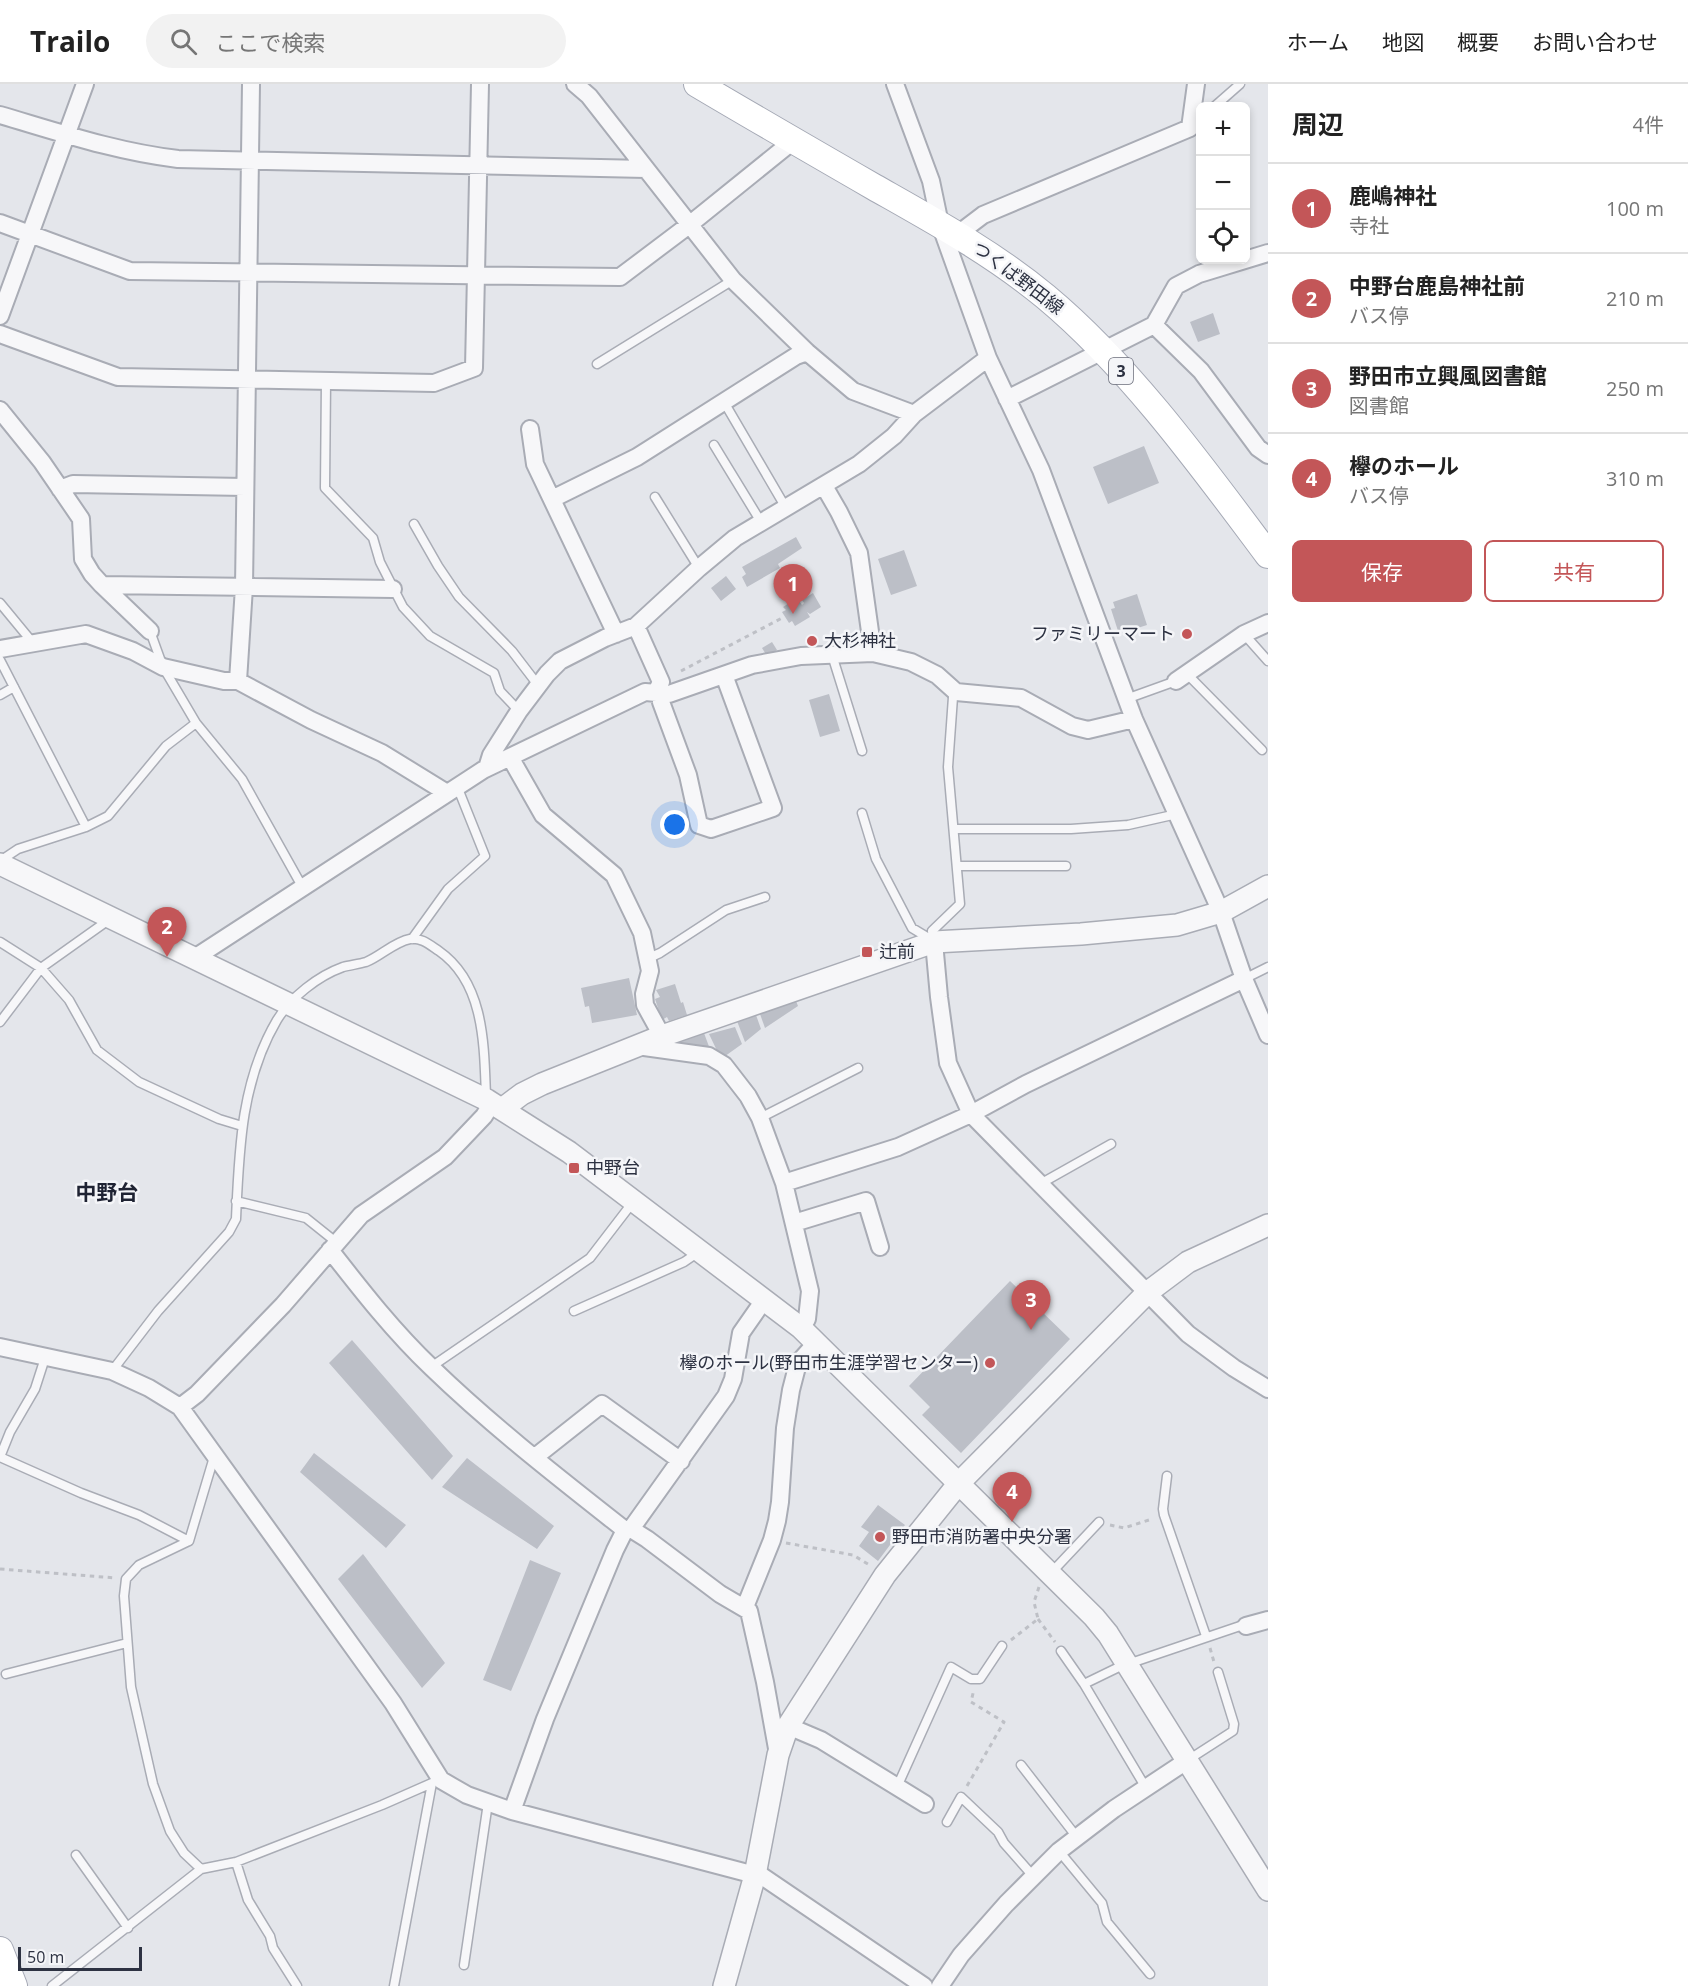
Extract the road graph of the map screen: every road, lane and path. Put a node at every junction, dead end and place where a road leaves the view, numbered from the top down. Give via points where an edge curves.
1 (85, 84) edge
2 (251, 84) edge
3 (480, 84) edge
4 (574, 84) edge
5 (697, 84) edge
6 (895, 84) edge
7 (1196, 84) edge
8 (1240, 84) edge
9 (1196, 102) edge
10 (1220, 102) edge
11 (0, 115) edge
12 (1196, 124) edge
13 (67, 135) junction
14 (793, 141) junction
15 (251, 160) junction
16 (479, 165) junction
17 (646, 168) junction
18 (0, 223) edge
19 (689, 225) junction
20 (949, 229) junction
21 (31, 234) junction
22 (1268, 253) edge
23 (1250, 258) edge
24 (1228, 264) edge
25 (248, 272) junction
26 (476, 277) junction
27 (733, 280) junction
28 (0, 316) edge
29 (1154, 325) junction
30 (0, 334) edge
31 (807, 352) junction
32 (1104, 352) junction
33 (988, 358) junction
34 (597, 364) dead end
35 (246, 379) junction
36 (326, 381) junction
37 (1006, 399) junction
38 (724, 402) junction
39 (0, 410) edge
40 (914, 414) junction
41 (530, 429) dead end
42 (714, 445) dead end
43 (1268, 455) edge
44 (824, 486) junction
45 (245, 487) junction
46 (60, 489) junction
47 (655, 497) dead end
48 (552, 500) junction
49 (786, 508) junction
50 (761, 522) junction
51 (414, 524) dead end
52 (1268, 555) edge
53 (699, 568) junction
54 (102, 585) junction
55 (244, 587) junction
56 (393, 589) junction
57 (0, 603) edge
58 (782, 618) dead end
59 (1268, 623) edge
60 (636, 626) junction
61 (150, 631) joint
62 (616, 634) junction
63 (1244, 634) junction
64 (33, 644) junction
65 (0, 649) edge
66 (873, 653) junction
67 (832, 656) junction
68 (0, 660) edge
69 (1268, 661) edge
70 (163, 667) junction
71 (724, 675) junction
72 (1181, 678) junction
73 (238, 681) junction
74 (538, 685) junction
75 (14, 687) junction
76 (659, 689) junction
77 (956, 692) junction
78 (0, 695) edge
79 (1126, 699) junction
80 (519, 711) junction
81 (1134, 719) junction
82 (196, 723) junction
83 (1262, 750) dead end
84 (862, 751) dead end
85 (510, 757) junction
86 (487, 768) junction
87 (452, 789) junction
88 (862, 813) dead end
89 (1177, 814) junction
90 (87, 827) junction
91 (954, 829) junction
92 (0, 862) edge
93 (958, 866) junction
94 (1066, 866) dead end
95 (1268, 886) edge
96 (303, 888) junction
97 (765, 897) dead end
98 (1221, 912) junction
99 (112, 918) junction
100 (412, 939) junction
101 (0, 942) edge
102 (934, 942) junction
103 (648, 958) junction
104 (193, 959) junction
105 (1268, 967) edge
106 (41, 968) junction
107 (1244, 979) junction
108 (289, 1003) junction
109 (0, 1022) edge
110 (1268, 1035) edge
111 (662, 1036) junction
112 (636, 1046) junction
113 (858, 1068) dead end
114 (494, 1104) junction
115 (971, 1114) junction
116 (760, 1118) junction
117 (242, 1126) junction
118 (1111, 1144) dead end
119 (784, 1183) junction
120 (1040, 1184) junction
121 (634, 1200) junction
122 (236, 1201) junction
123 (794, 1223) junction
124 (1268, 1225) edge
125 (333, 1246) junction
126 (880, 1247) dead end
127 (700, 1251) junction
128 (1148, 1292) junction
129 (764, 1300) junction
130 (574, 1311) dead end
131 (801, 1328) junction
132 (816, 1343) junction
133 (0, 1347) edge
134 (45, 1358) junction
135 (431, 1367) junction
136 (112, 1371) junction
137 (1268, 1389) edge
138 (180, 1407) junction
139 (0, 1457) edge
140 (214, 1457) junction
141 (535, 1457) junction
142 (681, 1461) junction
143 (1167, 1476) dead end
144 (959, 1483) junction
145 (1164, 1515) junction
146 (1099, 1522) joint
147 (628, 1529) junction
148 (772, 1540) junction
149 (189, 1541) junction
150 (0, 1569) edge
151 (1050, 1574) junction
152 (885, 1575) junction
153 (126, 1579) junction
154 (745, 1607) junction
155 (1038, 1619) junction
156 (1268, 1620) edge
157 (1246, 1626) joint
158 (1206, 1636) junction
159 (128, 1643) junction
160 (1002, 1646) joint
161 (1061, 1651) joint
162 (1127, 1664) junction
163 (1218, 1672) joint
164 (6, 1674) dead end
165 (976, 1679) junction
166 (1084, 1683) junction
167 (788, 1726) junction
168 (778, 1755) junction
169 (1188, 1760) junction
170 (1021, 1766) dead end
171 (436, 1782) junction
172 (897, 1787) junction
173 (1146, 1788) junction
174 (961, 1797) junction
175 (488, 1803) junction
176 (925, 1804) dead end
177 (512, 1811) junction
178 (947, 1822) dead end
179 (1076, 1836) junction
180 (1059, 1851) junction
181 (76, 1855) dead end
182 (236, 1862) junction
183 (201, 1869) junction
184 (755, 1874) junction
185 (1033, 1876) junction
186 (1268, 1890) edge
187 (128, 1928) junction
188 (0, 1950) edge
189 (464, 1965) dead end
190 (1150, 1974) dead end
191 (14, 1986) edge
192 (52, 1986) edge
193 (297, 1986) edge
194 (394, 1986) edge
195 (724, 1986) edge
196 (924, 1986) edge
197 (940, 1986) edge

1 - 13 street
2 - 15 street
3 - 16 street
4 - 17 street via 589,96
5 - 14 main road, つくば野田線 / 3
6 - 20 street
7 - 9 street
8 - 10 lane
11 - 13 street
12 - 20 street
13 - 15 street via 150,156
13 - 21 street
14 - 19 street
14 - 20 main road, つくば野田線 / 3
15 - 16 street
15 - 25 street
16 - 17 street
16 - 26 street
17 - 19 street
18 - 21 street
19 - 26 street via 620,278
19 - 27 street
20 - 32 main road, つくば野田線 / 3 via 1044,295
20 - 33 street
21 - 25 street via 130,272
21 - 28 street
22 - 23 street
24 - 29 street via 1176,286
25 - 26 street
25 - 35 street
26 - 36 street via 474,368 434,383
27 - 31 street
27 - 34 lane
29 - 32 street
29 - 43 street via 1202,370 1258,448
30 - 35 street via 118,377
31 - 38 street
31 - 40 street via 853,391
32 - 37 street
32 - 52 main road, つくば野田線 / 3 via 1182,443
33 - 37 street
33 - 40 street
35 - 36 street
35 - 45 street
36 - 56 lane via 325,488 373,538
37 - 79 street via 1041,470
38 - 48 street via 637,457
38 - 49 lane
39 - 46 street
40 - 44 street via 859,464
41 - 48 street via 535,464
42 - 50 lane
44 - 49 street
44 - 66 street via 859,553
45 - 46 street via 73,484
45 - 55 street
46 - 54 street via 81,519 82,559
47 - 53 lane
48 - 62 street
49 - 50 street
50 - 53 street
51 - 74 lane via 459,597 512,651
53 - 60 street
54 - 55 street
54 - 61 street
55 - 56 street
55 - 73 street
56 - 80 lane via 403,607 430,636 494,674 500,691
57 - 64 lane
58 - 76 path
59 - 63 street
60 - 62 street
60 - 76 street
61 - 70 lane
62 - 74 street via 561,662
63 - 69 lane
63 - 72 street
64 - 65 street
64 - 70 street via 86,634
66 - 67 street
66 - 77 street via 911,662 937,675
67 - 71 street via 801,656
67 - 84 lane
68 - 75 lane
70 - 73 street
70 - 82 lane
71 - 76 street via 669,694
71 - 76 street via 773,808 711,830 699,825 688,775
72 - 79 lane
72 - 83 lane
73 - 87 street
74 - 80 street
75 - 78 lane
75 - 90 lane
76 - 85 street via 645,692
77 - 81 street via 1021,698 1072,726 1088,730
77 - 91 lane via 948,767
79 - 81 street
80 - 86 street
81 - 89 street
82 - 90 lane via 166,746 108,816
82 - 96 lane via 252,794
85 - 86 street
85 - 103 street via 543,815 614,875 642,933
86 - 87 street
87 - 96 street
87 - 100 lane via 485,856 448,889
88 - 102 lane via 876,859 912,928
89 - 91 lane via 1128,825
89 - 98 street
90 - 92 lane via 18,849
91 - 93 lane
92 - 99 street
93 - 94 lane
93 - 102 lane via 960,904 933,931
95 - 98 street
96 - 104 street
97 - 103 lane via 726,910
98 - 102 street via 1177,925
98 - 107 street
99 - 104 street
99 - 106 lane
100 - 108 lane via 330,973
100 - 114 lane via 443,954 460,971 472,994
101 - 106 lane
102 - 111 street
102 - 115 street via 948,1064
103 - 111 street via 645,1005
104 - 108 street
105 - 107 lane
106 - 109 lane
106 - 117 lane via 69,1000 97,1050 139,1082
107 - 110 street
107 - 115 street
108 - 114 street
108 - 117 lane via 255,1066
111 - 112 street
112 - 114 street
112 - 116 street via 709,1056 724,1065
113 - 116 lane
114 - 121 street
114 - 125 street via 445,1157 361,1215
115 - 119 street via 898,1148
115 - 120 street
116 - 119 street
117 - 122 lane
118 - 120 lane
119 - 123 street
120 - 128 street
121 - 127 street
121 - 135 lane via 590,1257
122 - 125 lane via 306,1218
122 - 136 lane via 236,1219 229,1232 158,1311
123 - 126 street via 866,1201
123 - 131 street via 810,1291 807,1319
124 - 128 street via 1188,1262
125 - 135 street via 371,1303
125 - 138 street via 283,1305
127 - 129 street
127 - 130 lane via 684,1262
128 - 137 street via 1188,1334
128 - 144 street
129 - 131 street
129 - 142 street via 741,1333 726,1396
131 - 132 street
132 - 144 street
132 - 148 street via 798,1363 791,1390 780,1502
133 - 134 street
134 - 136 street
134 - 139 lane via 35,1389
135 - 141 street
136 - 138 street
138 - 140 street
139 - 149 lane via 139,1515
140 - 149 lane
140 - 171 street via 393,1703
141 - 142 street via 602,1404
141 - 147 street
142 - 147 street
143 - 145 lane
144 - 151 street
144 - 152 street
145 - 146 path via 1124,1528
145 - 158 lane
146 - 151 lane
147 - 154 street via 720,1594
147 - 177 street via 615,1550 562,1677
148 - 152 path via 853,1555
148 - 154 street
149 - 153 lane via 139,1565
150 - 153 path
151 - 155 path via 1037,1589 1034,1602
151 - 162 street via 1094,1617
152 - 167 street
153 - 159 lane
154 - 168 street via 765,1682
155 - 160 path
155 - 161 path
156 - 157 street
157 - 158 lane
158 - 162 lane
158 - 163 path
159 - 164 lane
159 - 183 lane via 131,1687 153,1784 170,1831 184,1853
160 - 165 lane via 980,1679
161 - 166 lane
162 - 166 lane
162 - 169 street
163 - 169 lane via 1233,1731
165 - 172 lane via 951,1667
165 - 174 path via 971,1702 1004,1722
166 - 173 lane
167 - 168 street
167 - 172 street via 821,1740
168 - 184 street
169 - 173 street
169 - 186 street
170 - 179 lane
171 - 175 street
171 - 182 lane
171 - 194 lane
172 - 176 street
173 - 179 street
174 - 178 lane
174 - 185 lane via 998,1832
175 - 177 street
175 - 189 lane
177 - 184 street
179 - 180 street
180 - 185 street
180 - 190 lane via 1102,1903 1107,1922
181 - 187 lane
182 - 183 lane
182 - 193 lane via 248,1900
183 - 187 lane
184 - 195 street
184 - 196 street
185 - 197 street via 961,1955
187 - 192 lane
188 - 191 main road

